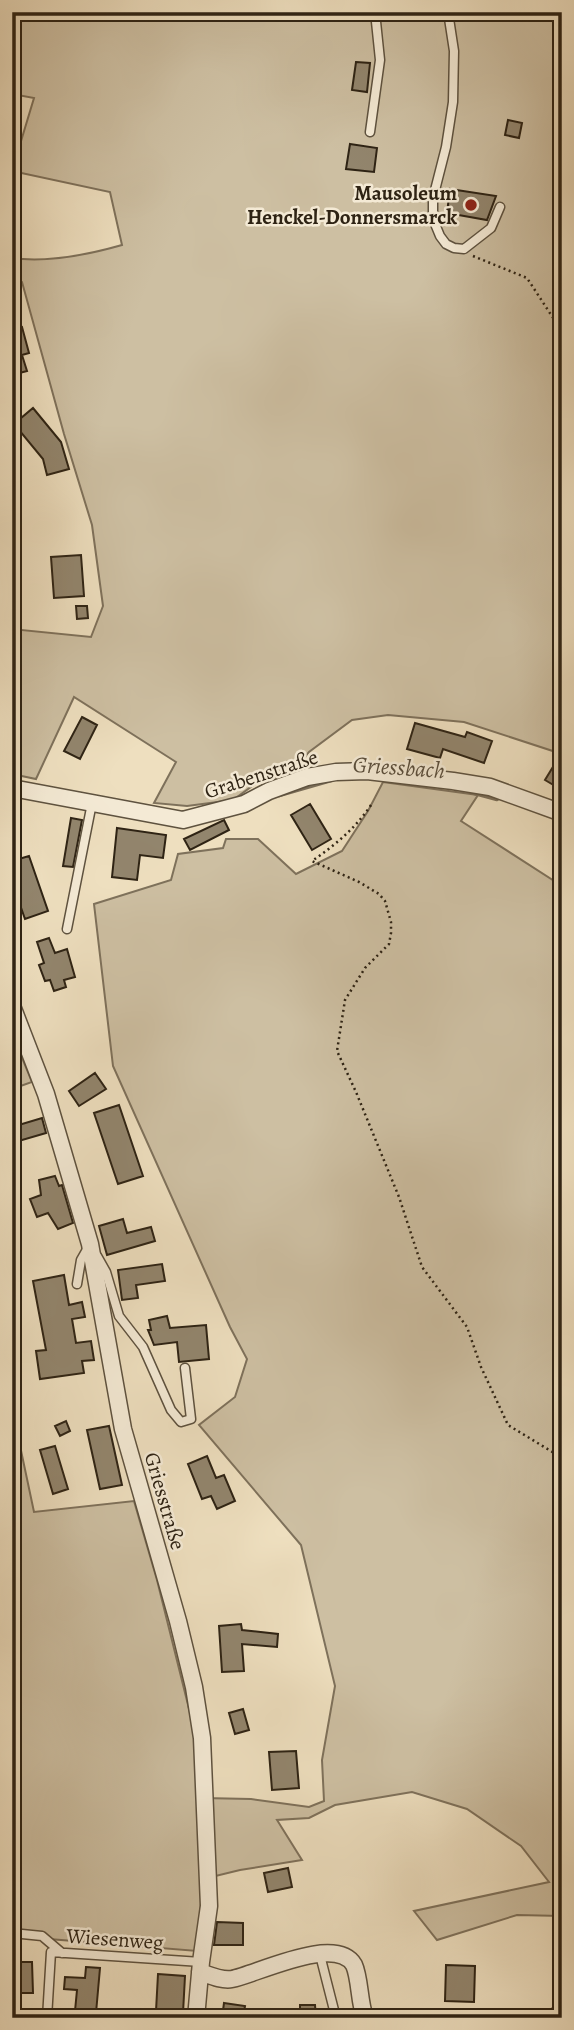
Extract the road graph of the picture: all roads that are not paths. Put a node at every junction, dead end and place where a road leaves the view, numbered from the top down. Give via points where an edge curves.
1 (375, 12) edge
2 (448, 12) edge
3 (370, 132) dead end
4 (500, 207) dead end
5 (12, 788) edge
6 (92, 803) junction
7 (562, 813) edge
8 (67, 929) dead end
9 (12, 1006) edge
10 (90, 1244) junction
11 (77, 1284) dead end
12 (185, 1368) dead end
13 (12, 1933) edge
14 (62, 1953) junction
15 (320, 1955) junction
16 (201, 1967) junction
17 (562, 2010) edge
18 (47, 2018) edge
19 (196, 2018) edge
20 (336, 2018) edge
21 (365, 2018) edge
22 (555, 2018) edge

1 - 3 lane via 380,60
2 - 4 lane via 454,51 453,102 433,198 433,219 446,244 464,249 491,228
5 - 6 street, Grabenstraße
6 - 7 street, Grabenstraße via 183,820 244,804 307,778 367,771 490,787
6 - 8 lane
9 - 10 street, Griesstraße via 46,1094
10 - 11 lane via 81,1260
10 - 12 lane via 106,1272 119,1316 143,1347 181,1422 191,1419
10 - 16 street, Griesstraße via 122,1429 178,1621 200,1725 209,1906
13 - 14 lane via 42,1936
14 - 16 lane, Wiesenweg
14 - 18 lane, Wiesenweg via 51,1952
15 - 16 street via 294,1958 229,1980
15 - 20 lane
15 - 21 street via 338,1954 352,1962
16 - 19 street, Griesstraße
17 - 22 street

